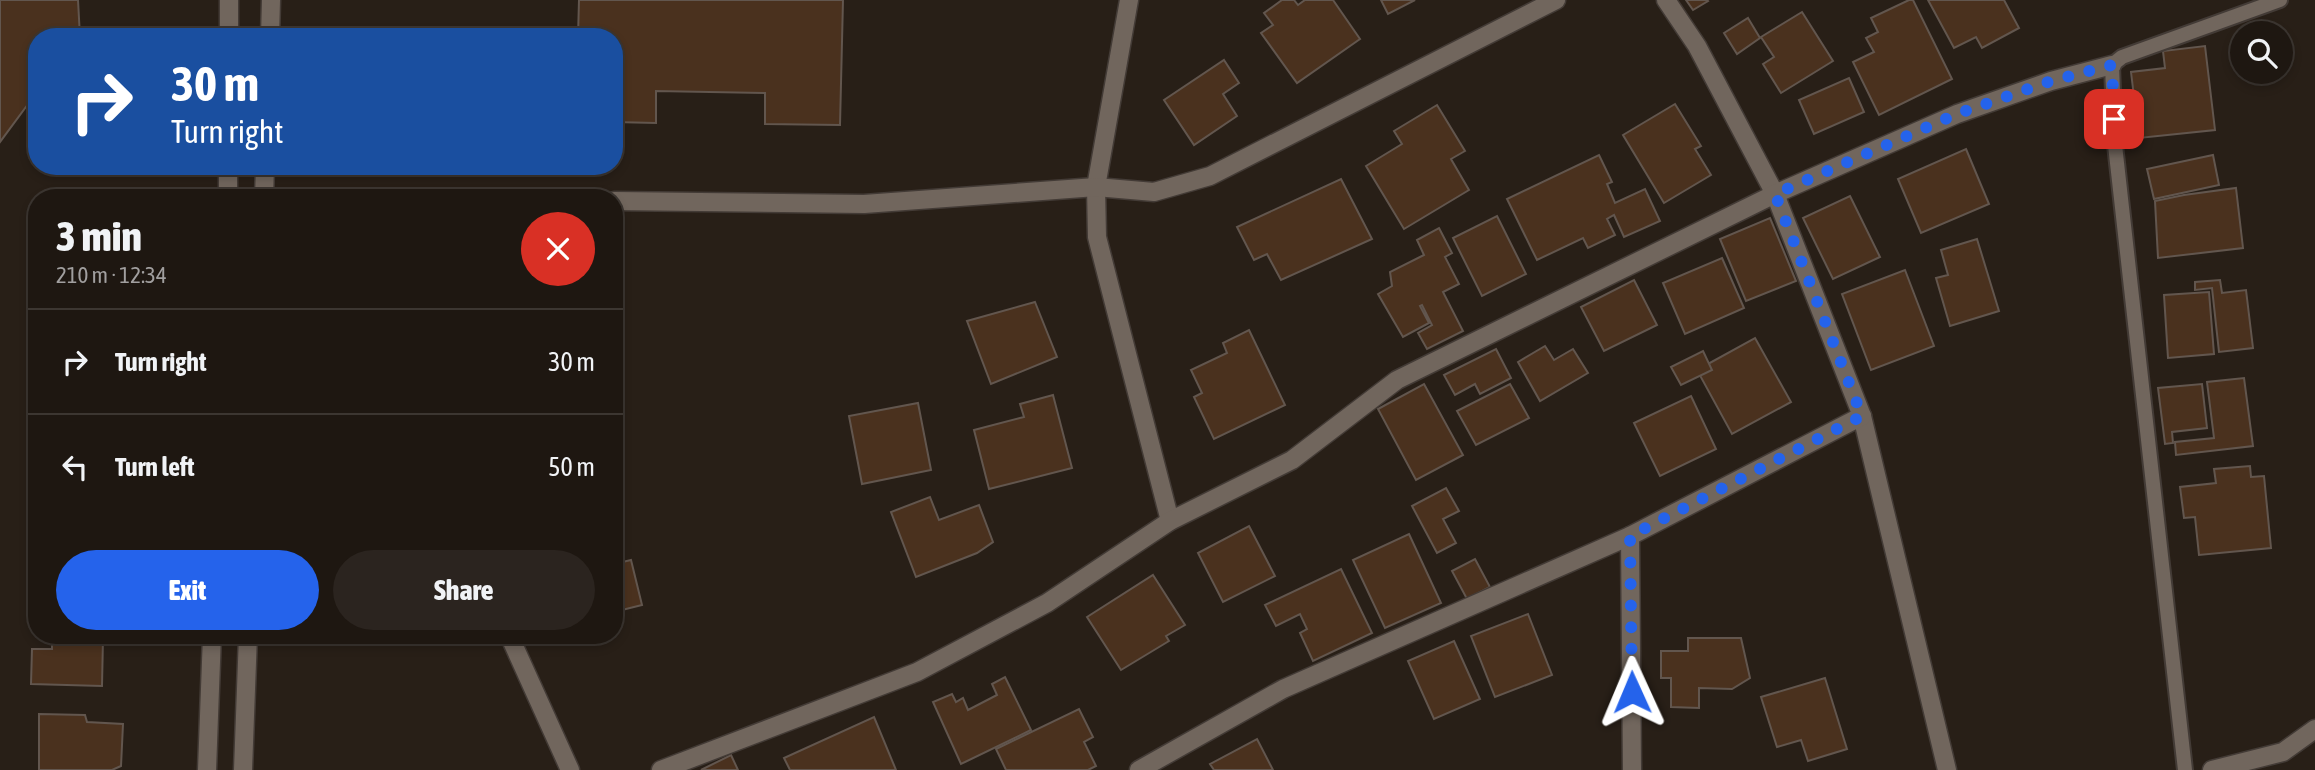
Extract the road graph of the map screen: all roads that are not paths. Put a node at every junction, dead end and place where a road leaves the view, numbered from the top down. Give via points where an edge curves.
1 (229, 0) edge
2 (271, 0) edge
3 (1129, 0) edge
4 (1556, 0) edge
5 (1666, 0) edge
6 (2280, 0) edge
7 (229, 28) edge
8 (270, 28) edge
9 (2112, 65) junction
10 (1096, 187) junction
11 (1775, 194) junction
12 (623, 201) edge
13 (1862, 416) junction
14 (1170, 521) junction
15 (1630, 536) junction
16 (212, 644) edge
17 (248, 644) edge
18 (513, 644) edge
19 (2315, 729) edge
20 (207, 770) edge
21 (243, 770) edge
22 (570, 770) edge
23 (661, 770) edge
24 (1139, 770) edge
25 (1632, 770) edge
26 (1947, 770) edge
27 (2185, 770) edge
28 (2212, 770) edge

1 - 7 street
2 - 8 street
3 - 10 street
4 - 10 street via 1210,176 1154,192
5 - 11 street via 1697,46
6 - 9 lane via 2122,57
9 - 11 street via 1957,114
9 - 27 lane via 2115,145
10 - 12 street via 864,204
10 - 14 street via 1097,237
11 - 13 street
11 - 14 street via 1397,380 1292,460
13 - 15 street
13 - 26 street
14 - 23 street via 1046,603 917,672
15 - 24 street via 1283,689
15 - 25 street
16 - 20 street
17 - 21 street
18 - 22 street
19 - 28 street via 2283,752

